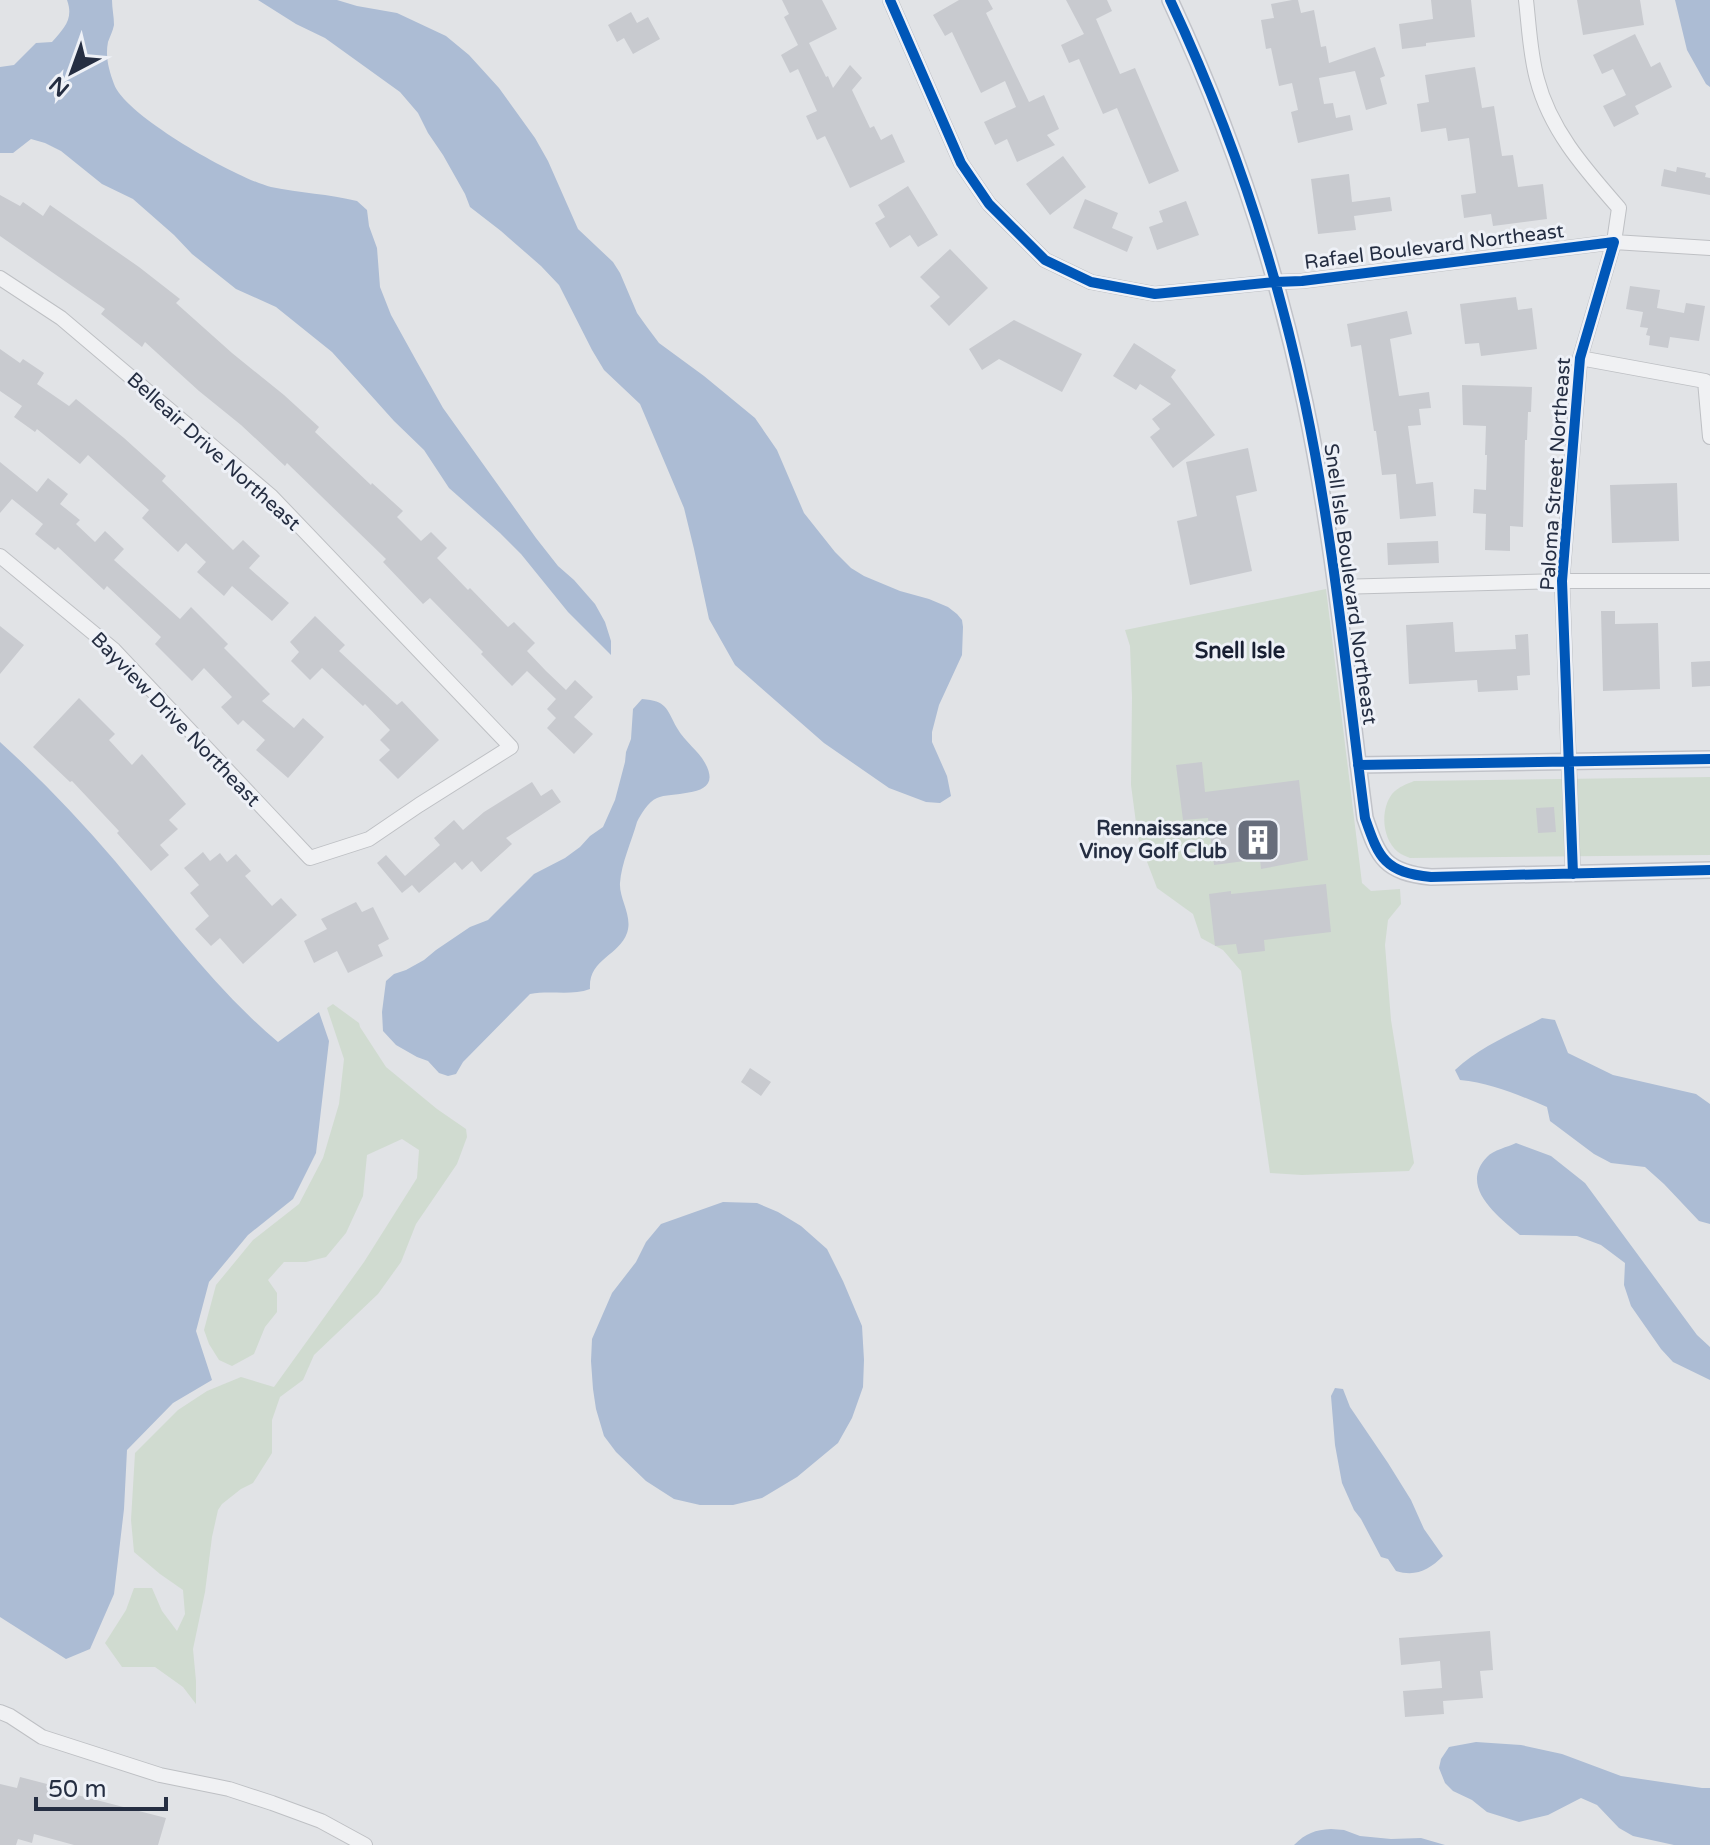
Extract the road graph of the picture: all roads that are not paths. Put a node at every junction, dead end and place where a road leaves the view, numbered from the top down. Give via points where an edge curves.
1 (890, 0) edge
2 (1170, 0) edge
3 (1526, 0) edge
4 (1614, 242) junction
5 (1710, 248) edge
6 (0, 278) edge
7 (1275, 282) junction
8 (1580, 358) junction
9 (1710, 437) edge
10 (0, 556) edge
11 (1562, 581) junction
12 (1710, 581) edge
13 (1336, 587) junction
14 (1710, 759) edge
15 (1568, 762) junction
16 (1358, 765) junction
17 (310, 858) joint
18 (1710, 870) edge
19 (1573, 874) junction
20 (0, 1712) edge
21 (365, 1845) edge

1 - 7 street, Rafael Boulevard Northeast via 961,163 989,204 1045,260 1091,282 1155,294
2 - 7 street, Snell Isle Boulevard Northeast via 1210,92
3 - 4 street, Paloma Street Northeast via 1536,79 1552,121 1573,154 1619,208
4 - 5 street, Rafael Boulevard Northeast
4 - 7 street, Rafael Boulevard Northeast
4 - 8 street, Paloma Street Northeast
6 - 17 street, Belleair Drive Northeast via 61,318 271,496 511,747 369,839
7 - 13 street, Snell Isle Boulevard Northeast via 1307,417
8 - 9 street via 1705,381
8 - 11 street, Paloma Street Northeast
10 - 17 street, Bayview Drive Northeast via 114,650
11 - 12 street
11 - 13 street
11 - 15 street, Paloma Street Northeast
13 - 16 street, Snell Isle Boulevard Northeast
14 - 15 street
15 - 16 street
15 - 19 street, Paloma Street Northeast
16 - 19 street, Snell Isle Boulevard Northeast via 1374,846 1396,869 1431,877
18 - 19 street, Snell Isle Boulevard Northeast
20 - 21 street via 42,1737 272,1803

